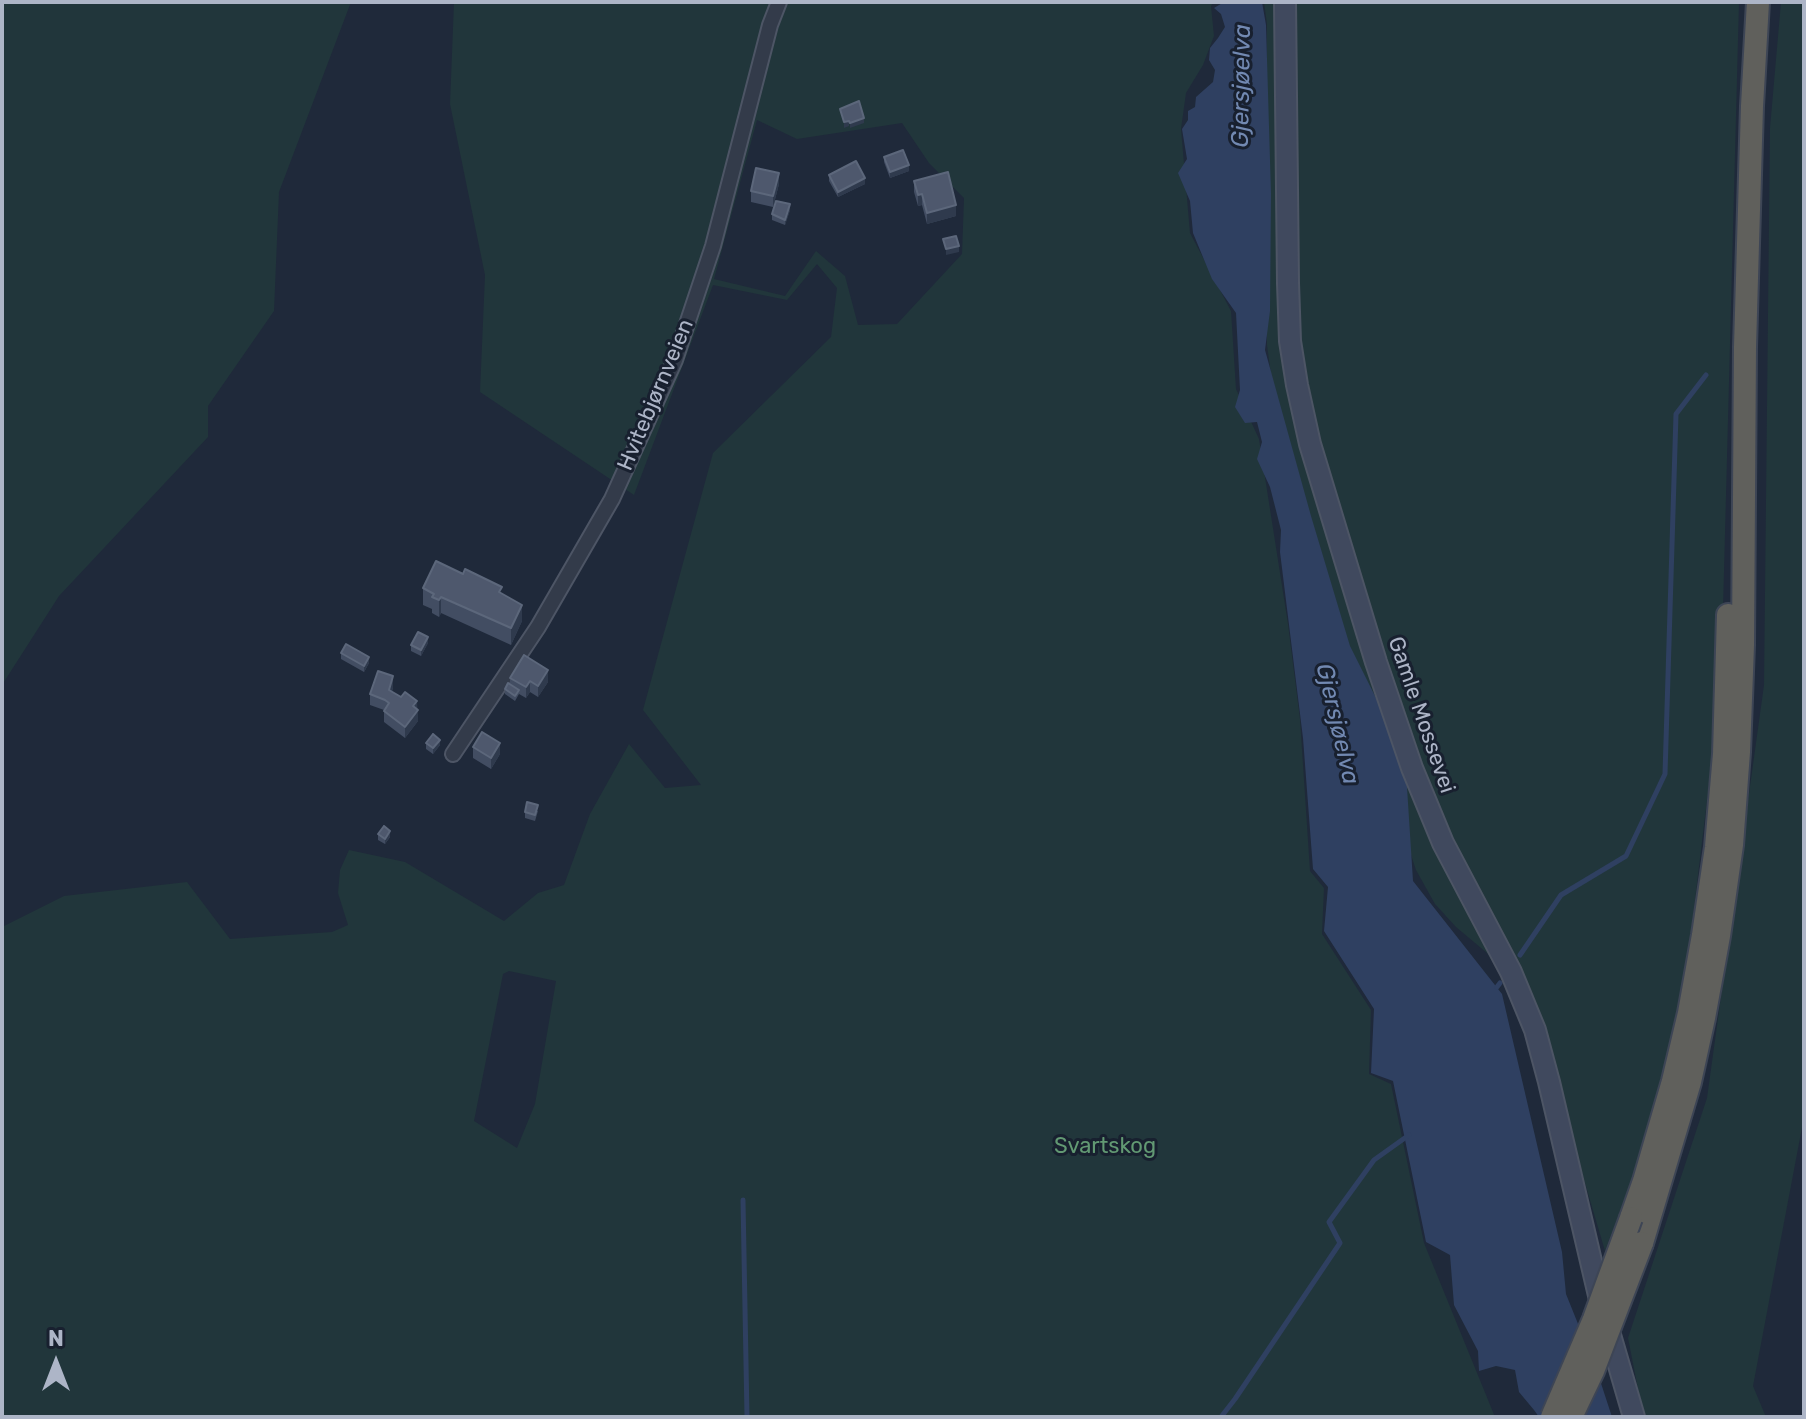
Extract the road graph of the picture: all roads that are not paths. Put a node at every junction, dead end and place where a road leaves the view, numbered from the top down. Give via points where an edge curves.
1 (779, 2) edge
2 (1285, 2) edge
3 (1745, 2) edge
4 (1758, 2) edge
5 (453, 754) dead end
6 (1552, 1417) edge
7 (1571, 1417) edge
8 (1634, 1417) edge

1 - 5 street, Hvitebjørnveien via 713,246 675,360 612,499 538,627
2 - 8 main road, Gamle Mossevei via 1290,328 1310,444 1412,768 1535,1030
3 - 6 highway, bridge via 1734,222 1724,754 1716,847 1673,1081 1631,1218
4 - 7 highway, bridge via 1745,347 1743,661 1732,845 1690,1082 1642,1243

